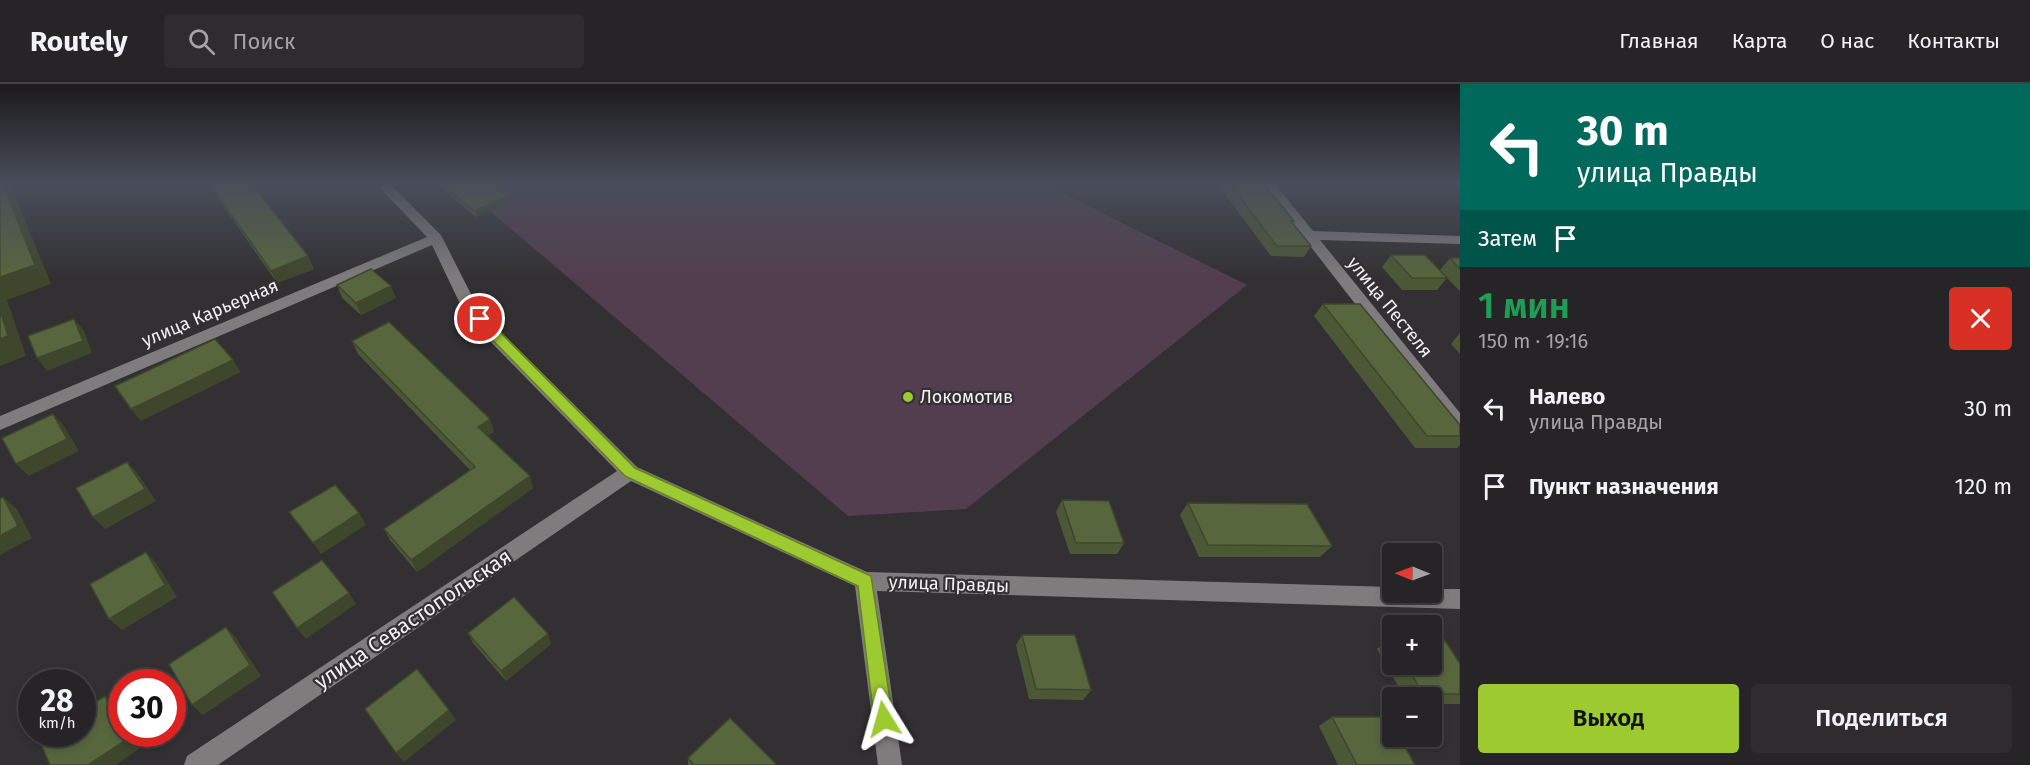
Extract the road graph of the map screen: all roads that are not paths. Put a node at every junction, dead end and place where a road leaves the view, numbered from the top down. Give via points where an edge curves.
1 (414, 216) edge
2 (1292, 216) edge
3 (1307, 235) junction
4 (436, 238) junction
5 (1460, 240) edge
6 (0, 423) edge
7 (1460, 426) edge
8 (630, 472) junction
9 (865, 581) junction
10 (1460, 599) edge
11 (196, 765) edge
12 (890, 765) edge

1 - 4 street, улица Правды
2 - 3 street, улица Пестеля
3 - 5 street
3 - 7 street, улица Пестеля
4 - 6 street, улица Карьерная
4 - 8 street, улица Правды via 469,306 483,323
8 - 9 street, улица Правды
8 - 11 street, улица Севастопольская
9 - 10 street, улица Правды
9 - 12 street

